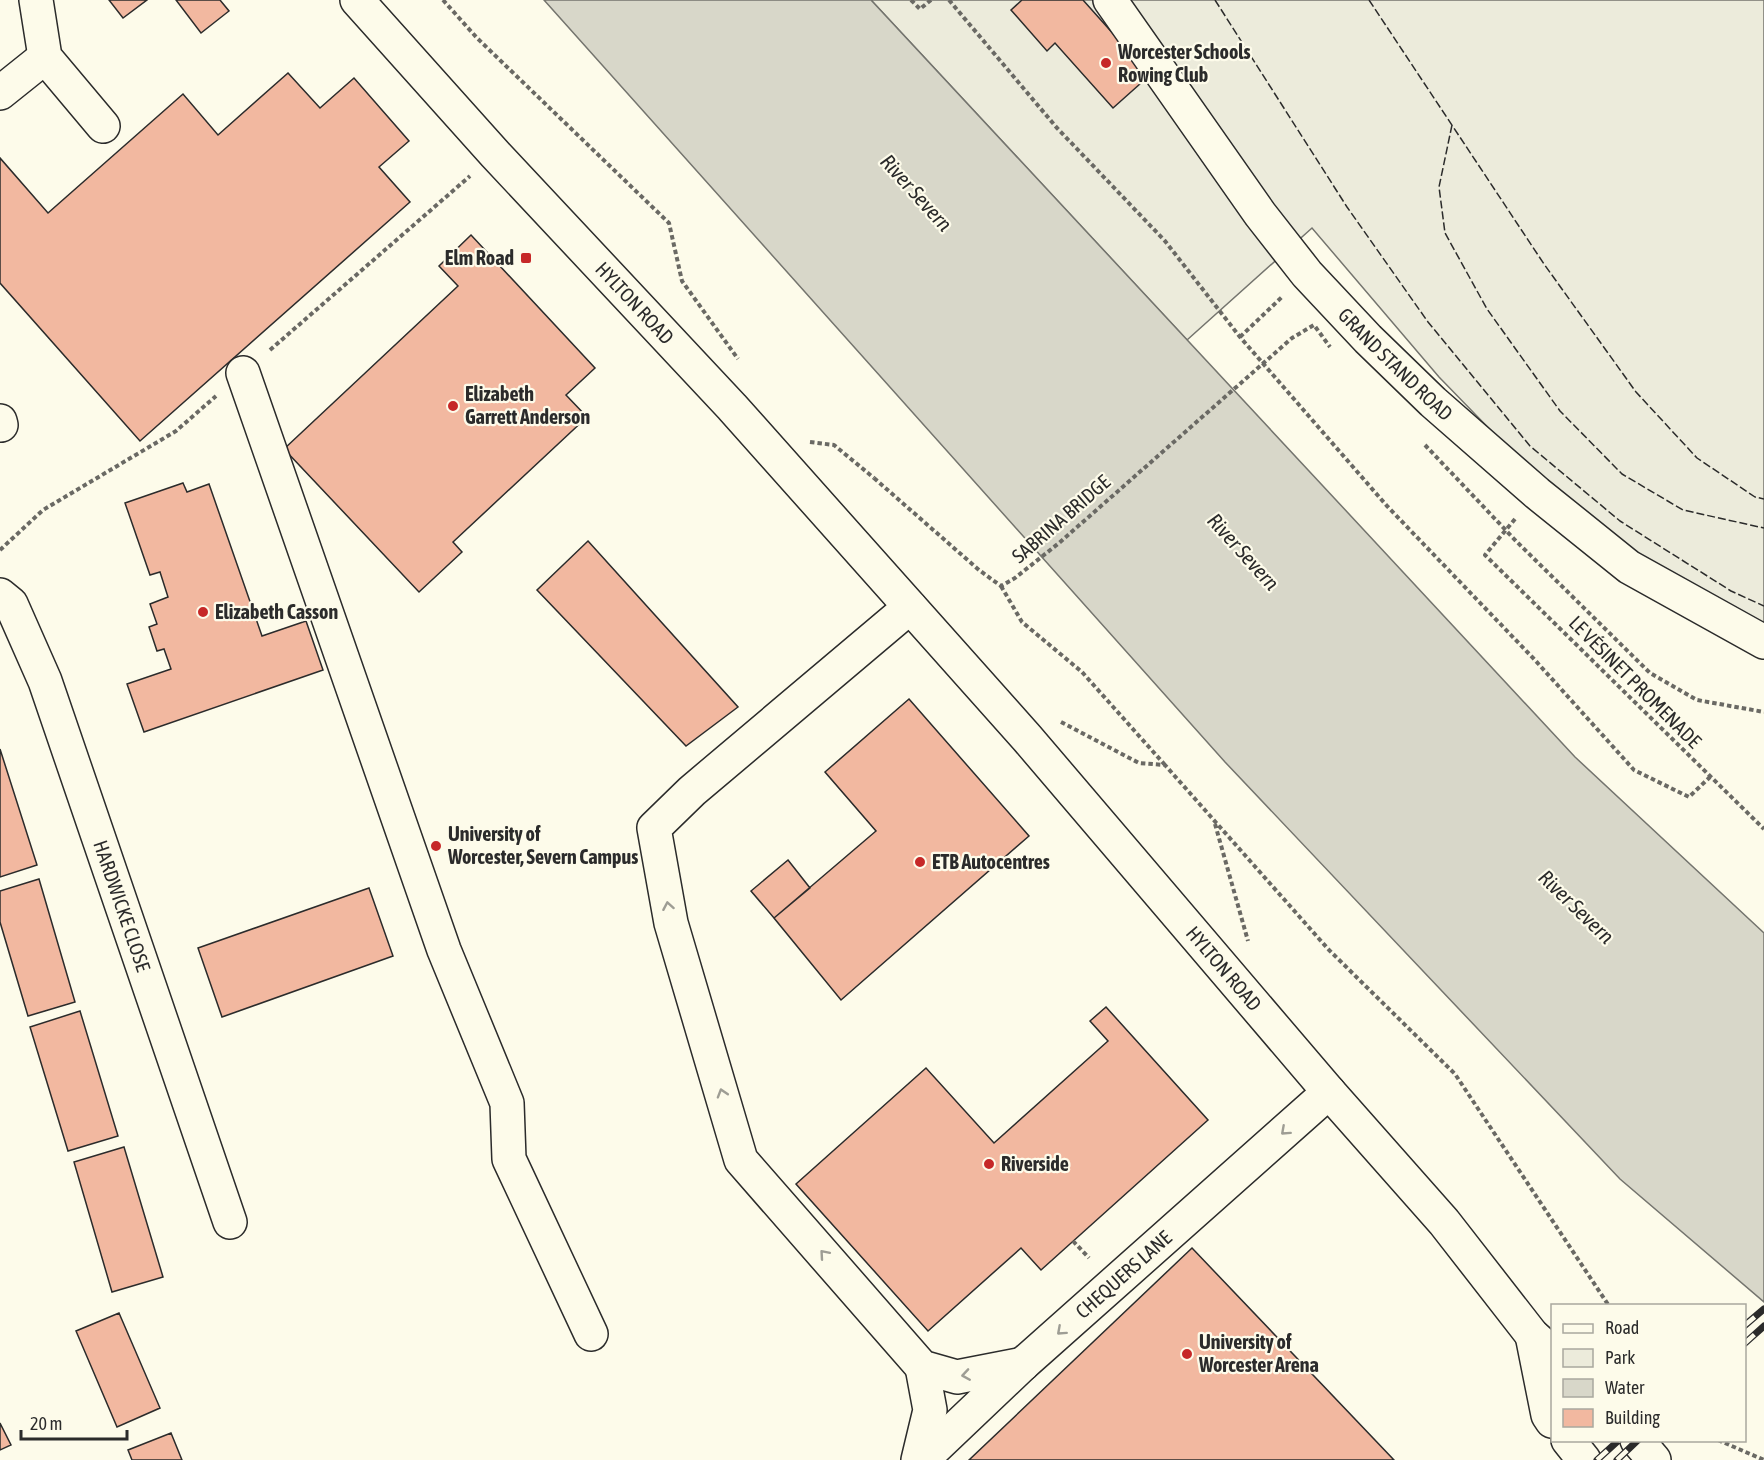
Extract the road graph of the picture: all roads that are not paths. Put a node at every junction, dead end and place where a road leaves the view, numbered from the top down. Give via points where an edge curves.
1 (36, 0) edge
2 (357, 0) edge
3 (1110, 0) edge
4 (45, 57) junction
5 (0, 93) edge
6 (103, 126) dead end
7 (243, 373) dead end
8 (0, 596) edge
9 (910, 607) junction
10 (1764, 642) edge
11 (1329, 1092) junction
12 (230, 1222) dead end
13 (591, 1334) dead end
14 (1542, 1344) edge
15 (1023, 1364) junction
16 (922, 1367) junction
17 (1551, 1420) edge
18 (1570, 1442) edge
19 (1639, 1442) edge
20 (920, 1460) edge
21 (1584, 1460) edge
22 (1654, 1460) edge

1 - 4 main road
2 - 9 main road, HYLTON ROAD via 732,407
3 - 10 main road, GRAND STAND ROAD via 1260,214 1307,274 1368,339 1459,425 1629,567
4 - 5 main road
4 - 6 main road
7 - 13 main road via 444,950 507,1103 508,1160
8 - 12 main road, HARDWICKE CLOSE via 11,604 45,681
9 - 11 main road, HYLTON ROAD
16 -> 9 main road via 741,1160 671,923 654,828 692,791
11 - 14 main road, HYLTON ROAD via 1444,1222
11 -> 15 main road, CHEQUERS LANE
14 - 17 main road, HYLTON ROAD
15 -> 16 main road via 957,1377
15 - 20 main road, CHEQUERS LANE
16 - 20 main road via 930,1410
18 - 21 main road
19 - 22 main road

